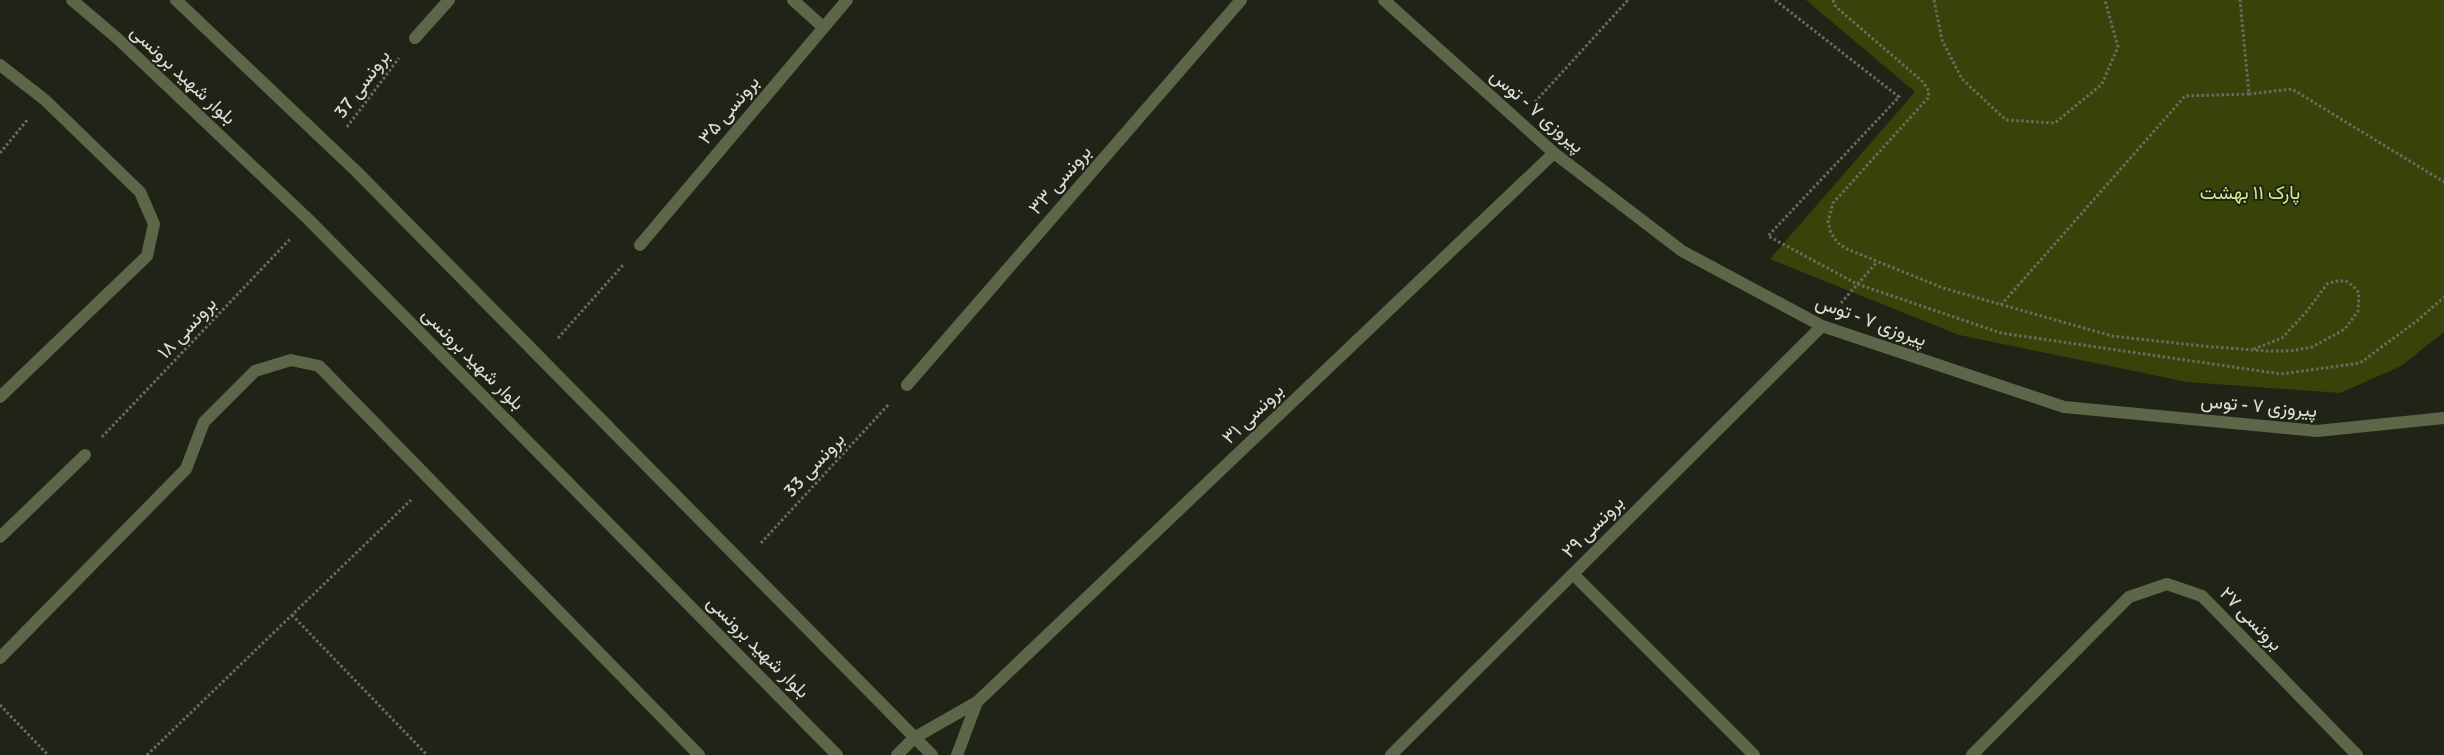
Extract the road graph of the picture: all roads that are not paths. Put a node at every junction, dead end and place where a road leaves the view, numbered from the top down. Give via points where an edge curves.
1 (72, 0) edge
2 (176, 0) edge
3 (449, 0) edge
4 (793, 0) edge
5 (848, 0) edge
6 (1241, 0) edge
7 (1384, 0) edge
8 (823, 27) junction
9 (415, 38) road end
10 (0, 65) edge
11 (1554, 152) junction
12 (640, 245) road end
13 (1822, 326) junction
14 (907, 385) road end
15 (0, 397) edge
16 (2444, 418) edge
17 (85, 455) road end
18 (0, 537) edge
19 (1573, 574) junction
20 (0, 658) edge
21 (977, 702) junction
22 (914, 738) junction
23 (699, 755) edge
24 (837, 755) edge
25 (898, 755) edge
26 (932, 755) edge
27 (957, 755) edge
28 (1391, 755) edge
29 (1754, 755) edge
30 (1972, 755) edge
31 (2357, 755) edge

1 - 24 street, بلوار شهید برونسی via 118,38 308,219
2 - 22 street via 332,147
3 - 9 street
4 - 8 street
5 - 8 street, برونسی ۳۵
6 - 14 street, برونسی ۳۳
7 - 11 street, پیروزی ۷ - توس
8 - 12 street, برونسی ۳۵
10 - 15 street via 45,100 140,192 154,224 147,256
11 - 13 street, پیروزی ۷ - توس via 1682,251
11 - 21 street, برونسی ۳۱
13 - 16 street, پیروزی ۷ - توس via 2064,407 2317,431
13 - 19 street, برونسی ۲۹
17 - 18 street
19 - 28 street, برونسی ۲۹
19 - 29 street
20 - 23 street via 186,469 204,422 255,371 291,360 319,366
21 - 22 street, برونسی ۳۱
21 - 27 street, برونسی ۳۱
22 - 25 street, برونسی ۳۱
22 - 26 street
30 - 31 street, برونسی ۲۷ via 2129,597 2167,584 2202,596

